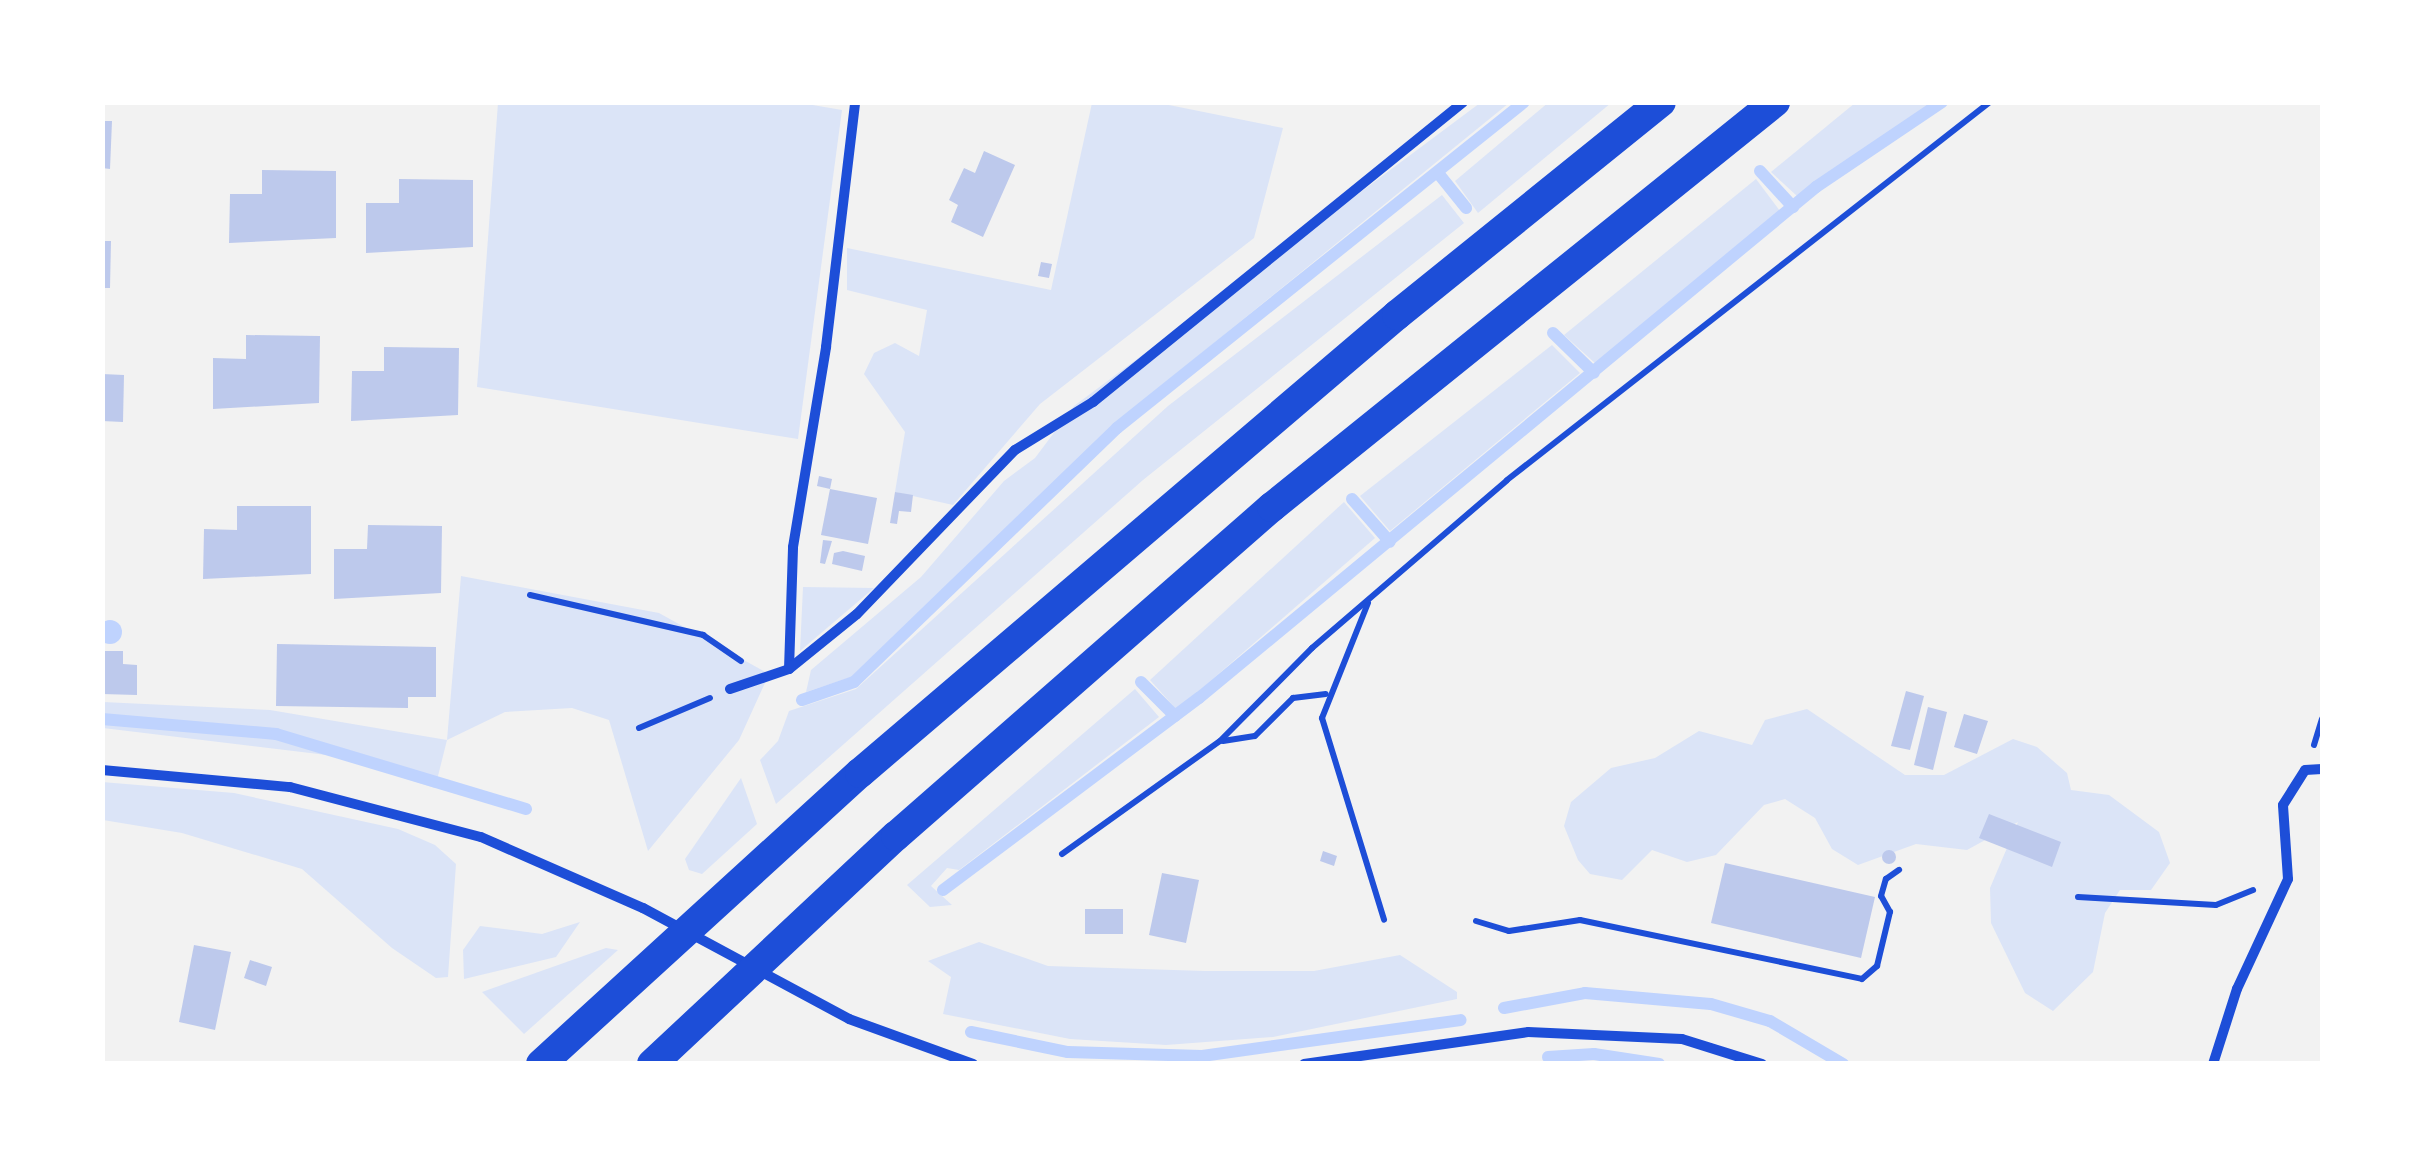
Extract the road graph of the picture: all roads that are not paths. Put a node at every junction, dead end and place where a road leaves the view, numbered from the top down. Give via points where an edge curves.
1 (855, 102) edge
2 (1463, 102) edge
3 (1661, 102) edge
4 (1775, 102) edge
5 (788, 669) junction
6 (730, 689) road end
7 (2322, 769) edge
8 (102, 770) edge
9 (540, 1064) edge
10 (652, 1064) edge
11 (973, 1064) edge
12 (1304, 1064) edge
13 (1762, 1064) edge
14 (2213, 1064) edge

1 - 5 street via 826,348 793,546
2 - 5 street via 1093,402 1015,450 858,614
3 - 9 highway via 1397,315 860,772
4 - 10 highway via 1272,507 896,836
5 - 6 street
7 - 14 street via 2305,770 2283,804 2288,879 2237,988
8 - 11 street via 290,787 480,837 643,908 916,1047
12 - 13 street via 1528,1032 1682,1039

